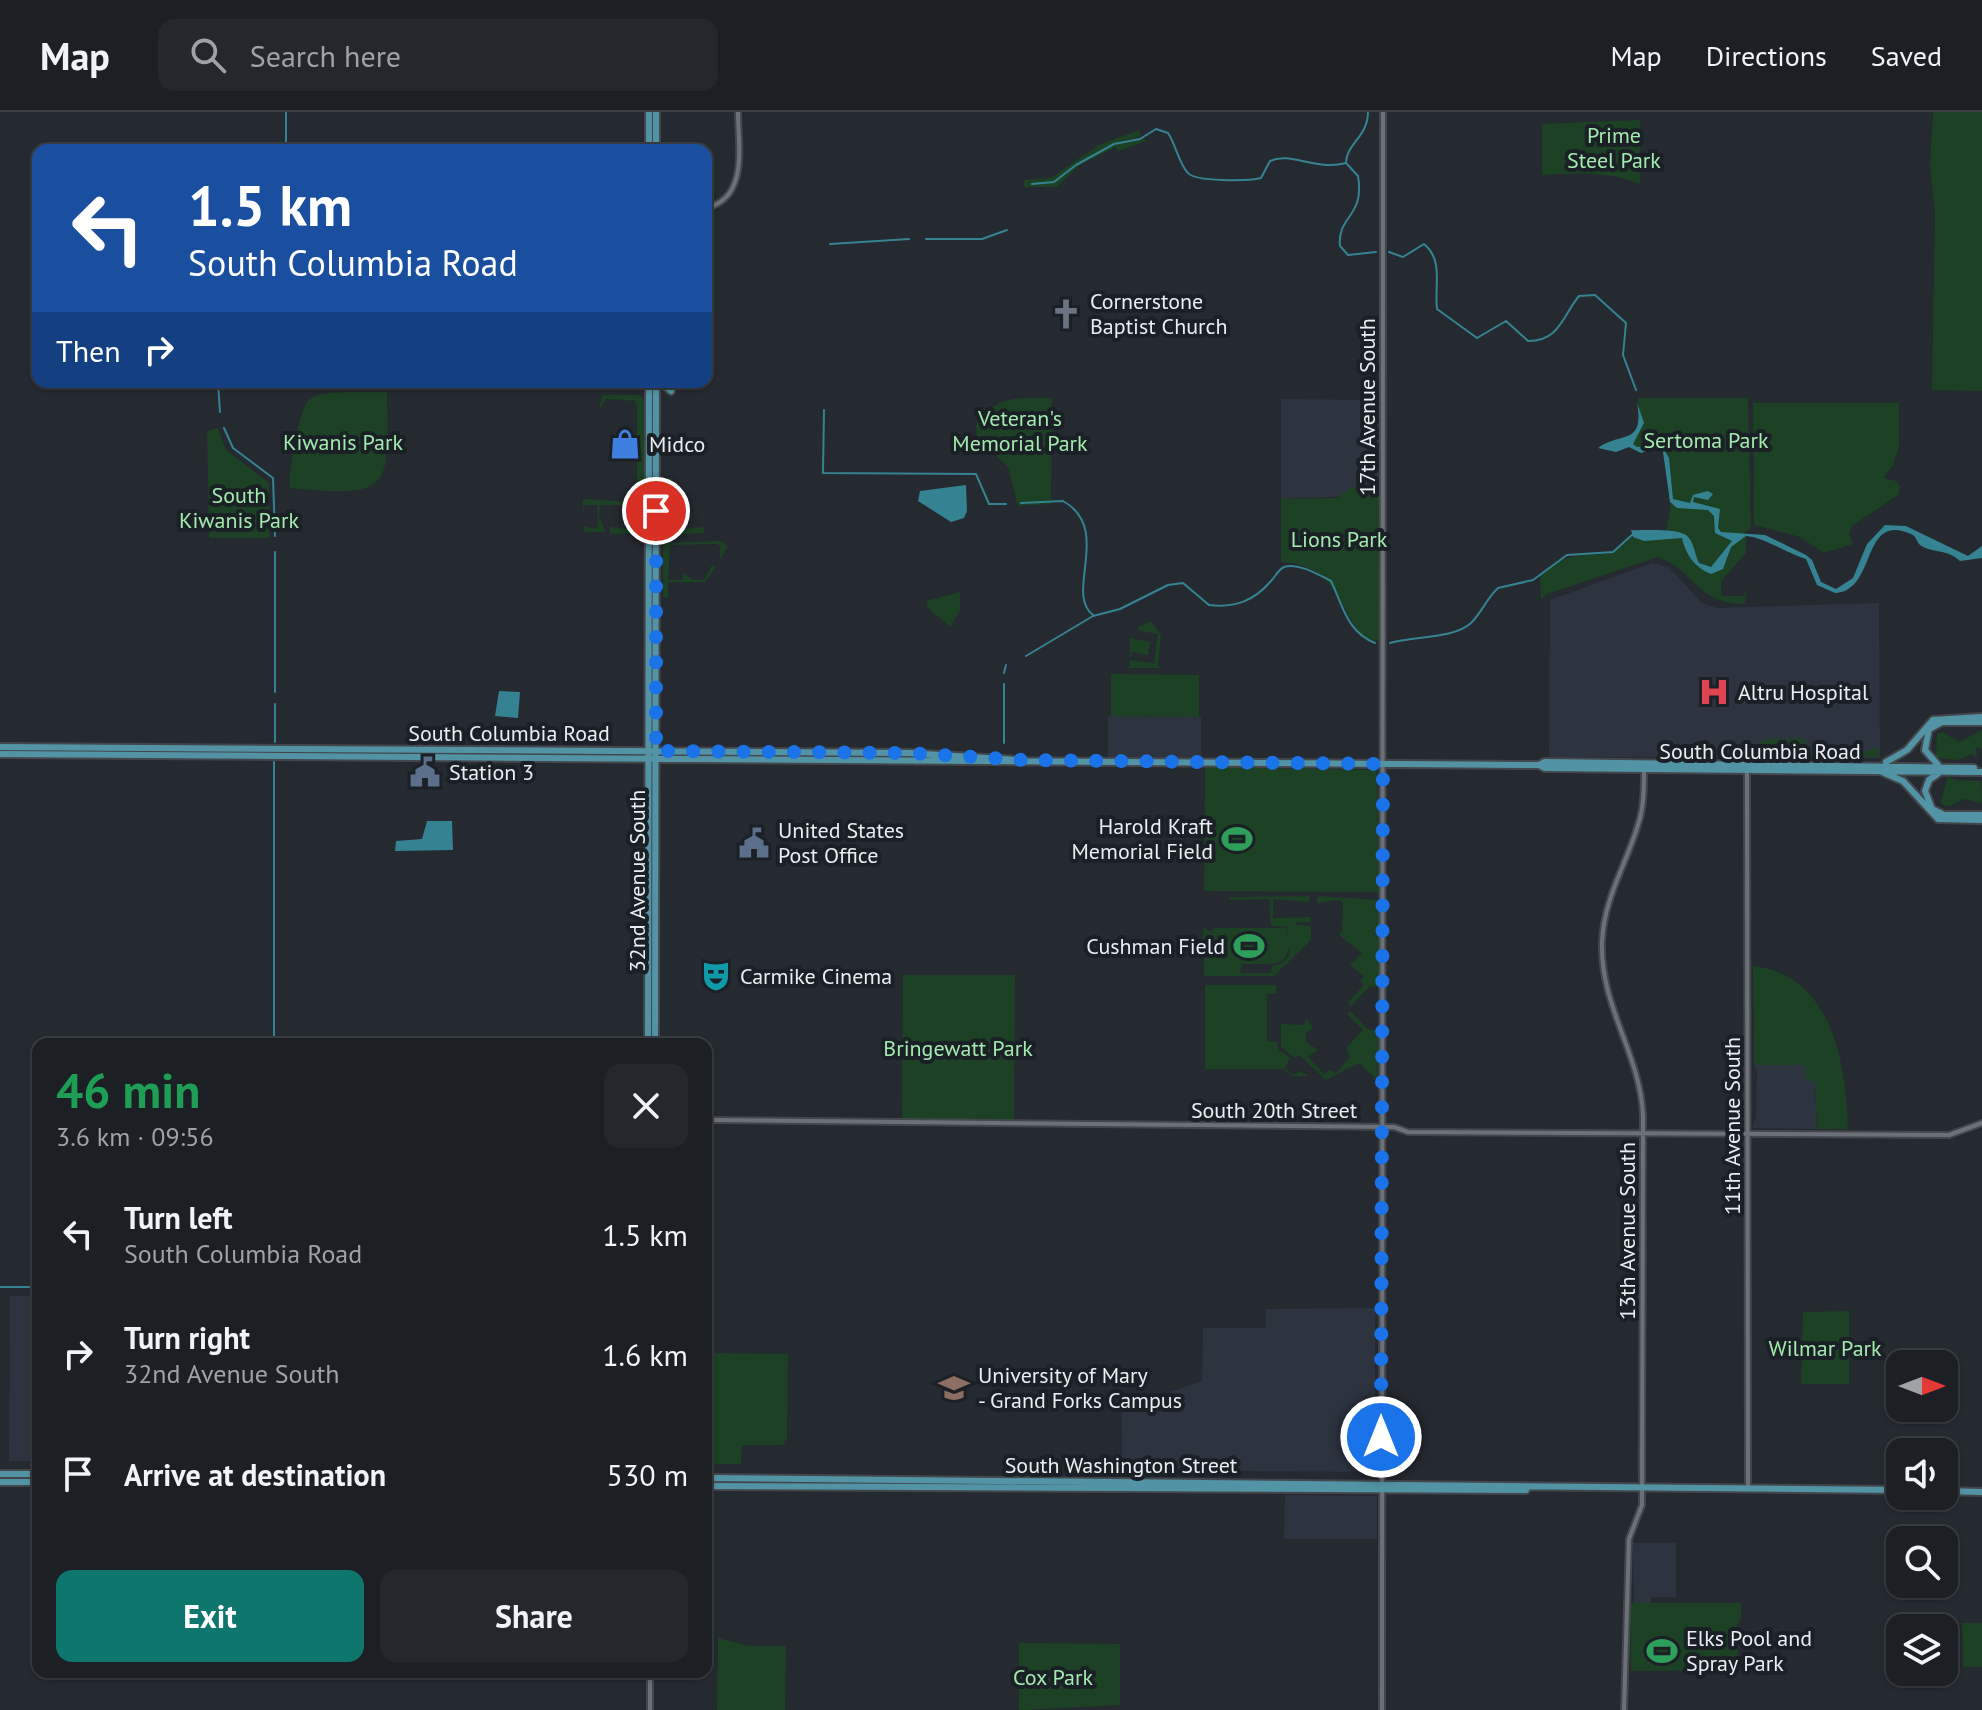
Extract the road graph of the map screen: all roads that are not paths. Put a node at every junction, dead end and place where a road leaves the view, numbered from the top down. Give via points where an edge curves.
1 (649, 112) edge
2 (656, 112) edge
3 (738, 112) edge
4 (1383, 112) edge
5 (649, 144) edge
6 (656, 144) edge
7 (712, 205) edge
8 (652, 388) edge
9 (655, 388) edge
10 (667, 388) edge
11 (653, 391) junction
12 (671, 391) dead end
13 (653, 537) junction
14 (1982, 719) edge
15 (0, 747) edge
16 (31, 748) junction
17 (564, 752) junction
18 (605, 752) junction
19 (0, 754) edge
20 (12, 754) junction
21 (647, 755) junction
22 (656, 755) junction
23 (518, 759) junction
24 (559, 760) junction
25 (1383, 764) junction
26 (1848, 764) junction
27 (1543, 765) junction
28 (1644, 766) junction
29 (1747, 766) junction
30 (1875, 767) junction
31 (1940, 768) junction
32 (1835, 770) junction
33 (1981, 770) edge
34 (1982, 818) edge
35 (648, 819) junction
36 (655, 889) junction
37 (652, 936) junction
38 (651, 1004) junction
39 (648, 1038) edge
40 (654, 1038) edge
41 (712, 1120) edge
42 (1982, 1123) edge
43 (1381, 1127) junction
44 (1643, 1132) junction
45 (1748, 1133) junction
46 (0, 1474) edge
47 (32, 1474) edge
48 (712, 1479) edge
49 (0, 1482) edge
50 (32, 1482) edge
51 (747, 1482) junction
52 (712, 1485) edge
53 (1381, 1488) junction
54 (1643, 1489) junction
55 (1748, 1489) junction
56 (1886, 1490) edge
57 (1958, 1491) edge
58 (1982, 1492) edge
59 (650, 1678) edge
60 (650, 1710) edge
61 (1382, 1710) edge
62 (1624, 1710) edge

1 - 5 main road
2 - 6 main road
3 - 7 street via 738,175 727,198
4 - 25 street, 17th Avenue South
8 - 11 main road, 32nd Avenue South
9 - 11 main road, 32nd Avenue South
10 - 12 main road
11 - 13 main road, 32nd Avenue South
13 - 21 main road, 32nd Avenue South
13 - 22 main road, 32nd Avenue South
14 - 30 main road via 1933,720 1903,753
14 - 31 main road via 1933,726 1925,750
15 - 16 main road, South Columbia Road
16 - 17 main road, South Columbia Road
16 - 20 main road
17 - 18 main road, South Columbia Road
17 - 23 main road
18 - 21 main road, South Columbia Road
18 - 24 main road
19 - 20 main road, South Columbia Road
20 - 23 main road, South Columbia Road
21 - 22 main road, South Columbia Road
21 - 24 main road, South Columbia Road
21 - 35 main road, 32nd Avenue South
22 - 25 main road, South Columbia Road
22 - 36 main road, 32nd Avenue South
23 - 24 main road, South Columbia Road
25 - 27 main road, South Columbia Road
25 - 43 street, 17th Avenue South
26 - 29 main road, South Columbia Road
26 - 30 main road, South Columbia Road
26 - 32 main road
27 - 28 main road, South Columbia Road
27 - 28 main road, South Columbia Road
28 - 29 main road, South Columbia Road
28 - 44 street, 13th Avenue South via 1641,814 1608,900 1602,945 1609,1004 1640,1090
29 - 32 main road, South Columbia Road
29 - 45 street, 11th Avenue South
30 - 31 main road, South Columbia Road
30 - 32 main road, South Columbia Road
30 - 34 main road via 1903,781 1938,819
31 - 33 main road, South Columbia Road
31 - 34 main road via 1926,786 1929,805 1944,815
35 - 36 main road
35 - 37 main road, 32nd Avenue South
36 - 37 main road, 32nd Avenue South
37 - 38 main road, 32nd Avenue South
38 - 39 main road, 32nd Avenue South
38 - 40 main road, 32nd Avenue South
41 - 43 street, South 20th Street
42 - 45 street, South 20th Street via 1949,1135
43 - 44 street, South 20th Street via 1408,1132
43 - 53 street, 17th Avenue South
44 - 45 street, South 20th Street
44 - 54 street, 13th Avenue South
45 - 55 street, 11th Avenue South
46 - 47 main road
48 - 51 main road, South Washington Street
49 - 50 main road
51 - 52 main road, South Washington Street
51 - 53 main road, South Washington Street
53 - 54 main road, South Washington Street
53 - 61 street, 17th Avenue South
54 - 55 main road, South Washington Street
54 - 62 street, 13th Avenue South via 1642,1508 1629,1539
55 - 56 main road, South Washington Street
57 - 58 main road
59 - 60 street

